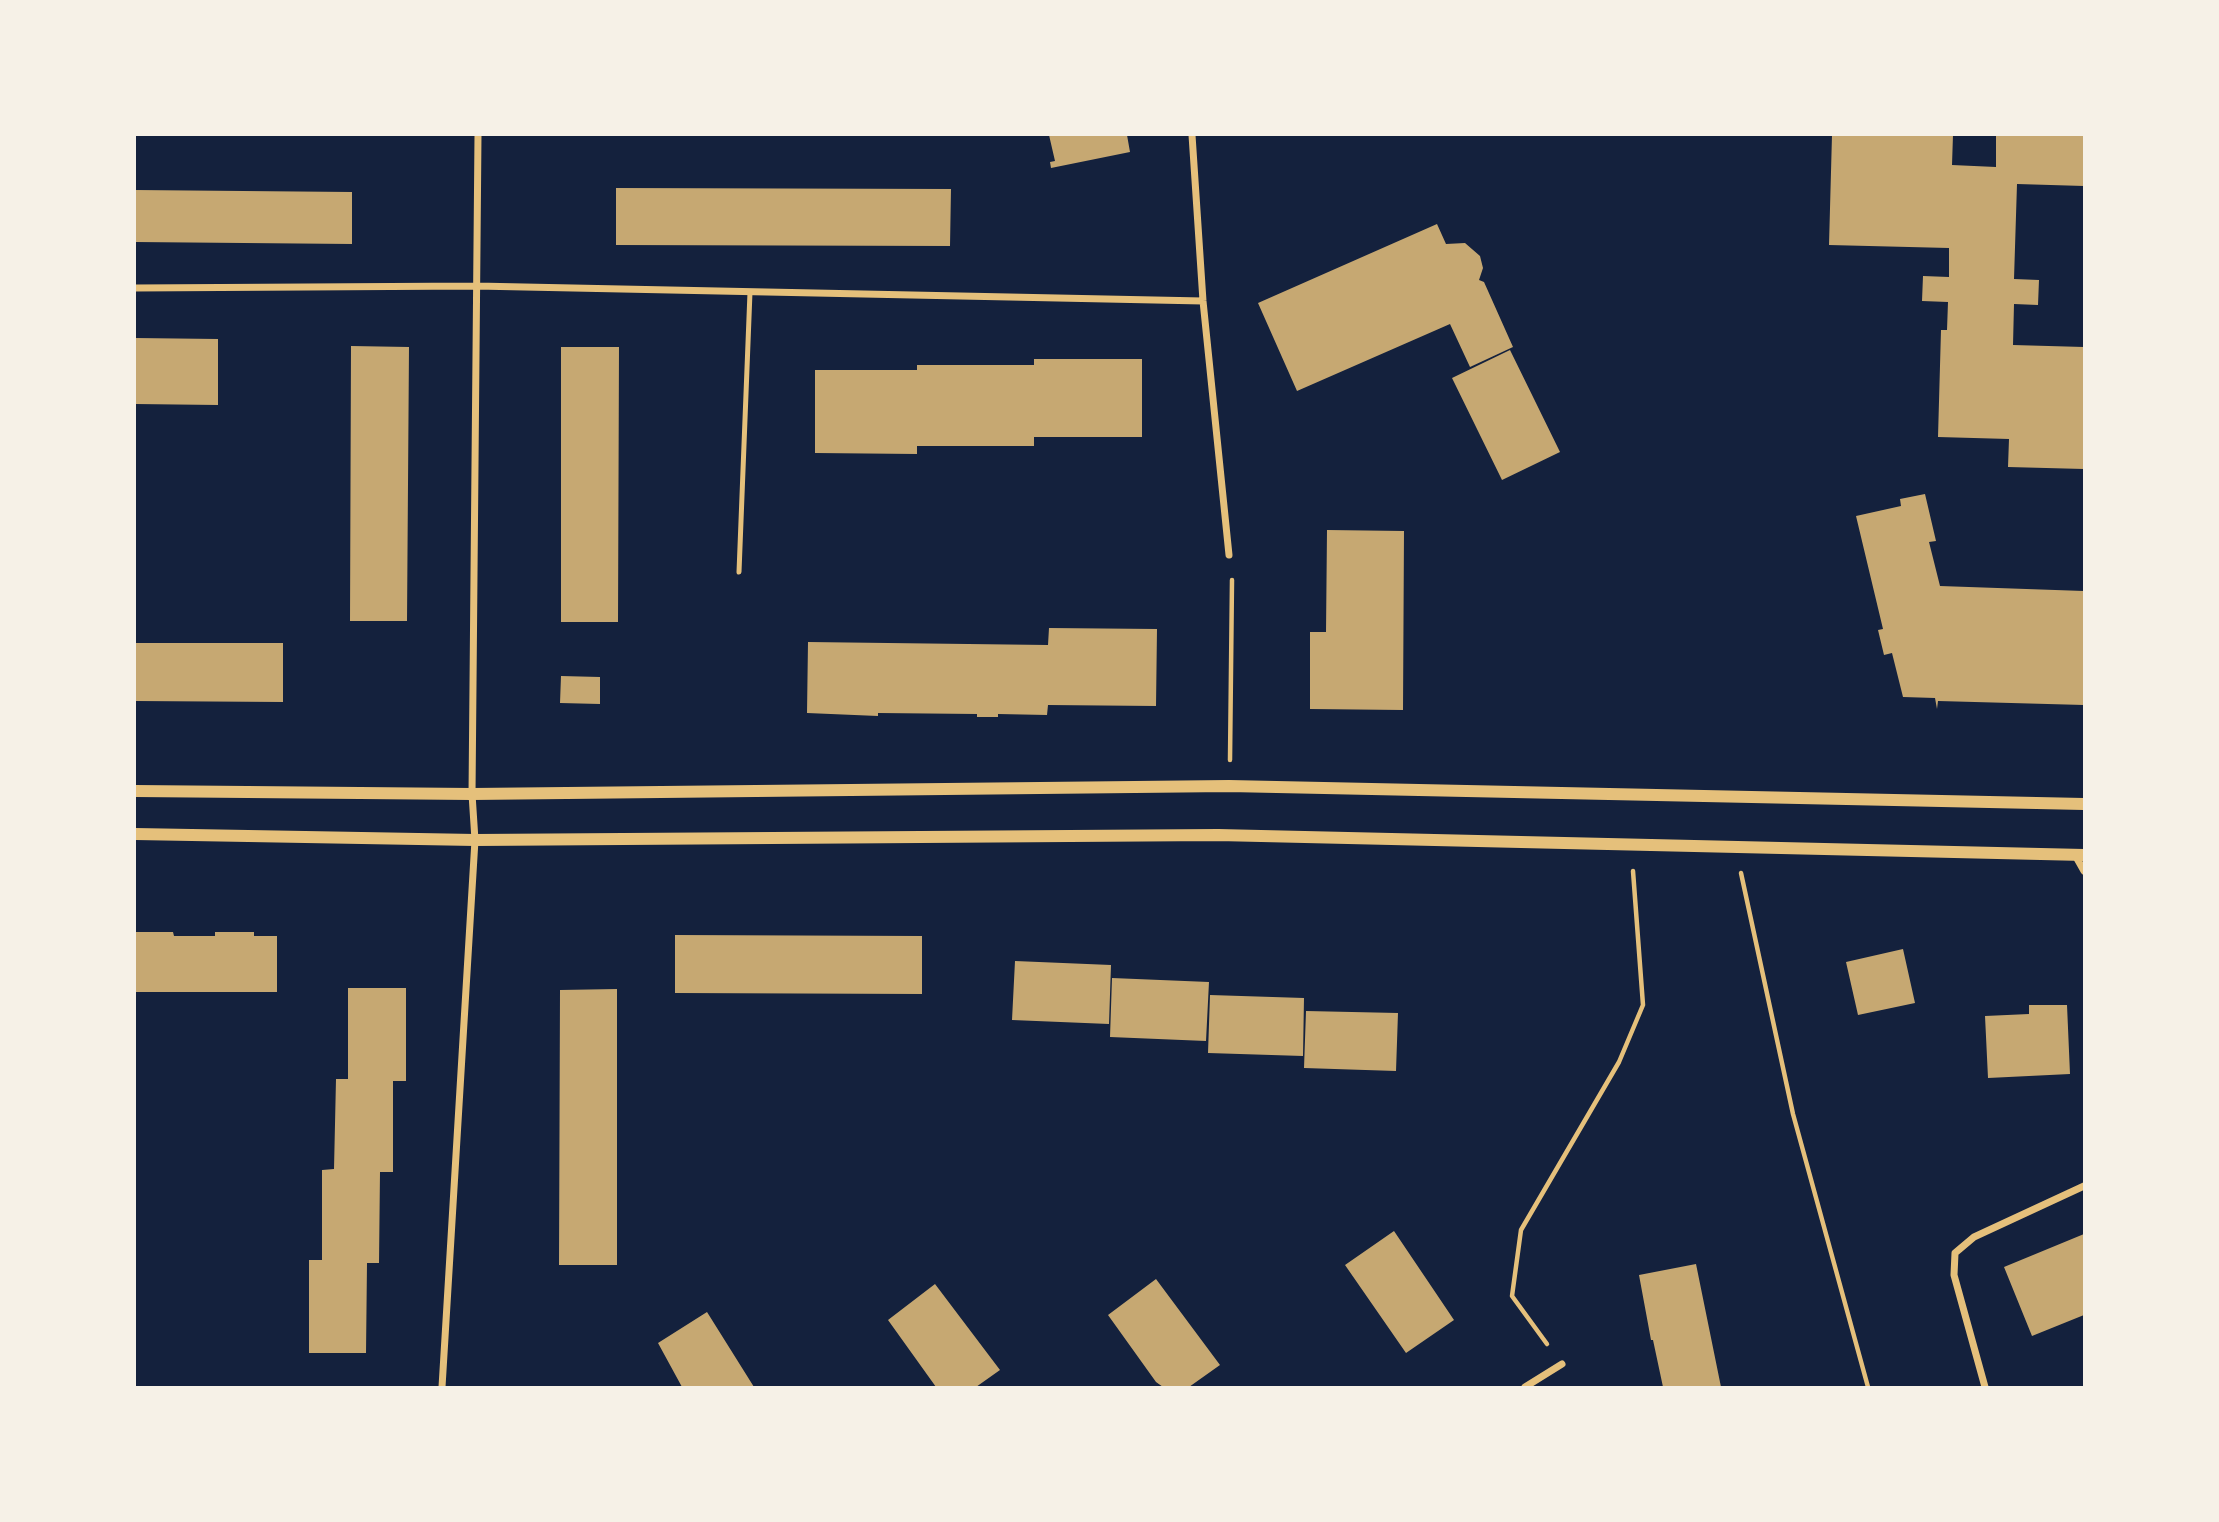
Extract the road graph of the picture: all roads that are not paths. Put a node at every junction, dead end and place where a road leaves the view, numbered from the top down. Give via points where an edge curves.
1 (478, 135) edge
2 (1192, 135) edge
3 (476, 286) junction
4 (135, 288) edge
5 (750, 292) junction
6 (1203, 301) junction
7 (1229, 555) road end
8 (739, 572) dead end
9 (135, 791) edge
10 (472, 793) junction
11 (2084, 804) edge
12 (135, 834) edge
13 (475, 840) junction
14 (2080, 855) edge
15 (2084, 871) edge
16 (2084, 1186) edge
17 (1562, 1364) road end
18 (442, 1387) edge
19 (1525, 1387) edge
20 (1985, 1387) edge

1 - 3 street
2 - 6 street
3 - 4 street
3 - 5 street
3 - 10 street
5 - 6 street
5 - 8 lane
6 - 7 street
9 - 10 street
10 - 11 street via 1229,786
10 - 13 street
12 - 13 street
13 - 14 street via 1218,835
13 - 18 street
14 - 15 street
16 - 20 street via 1974,1237 1955,1253 1954,1275
17 - 19 street

